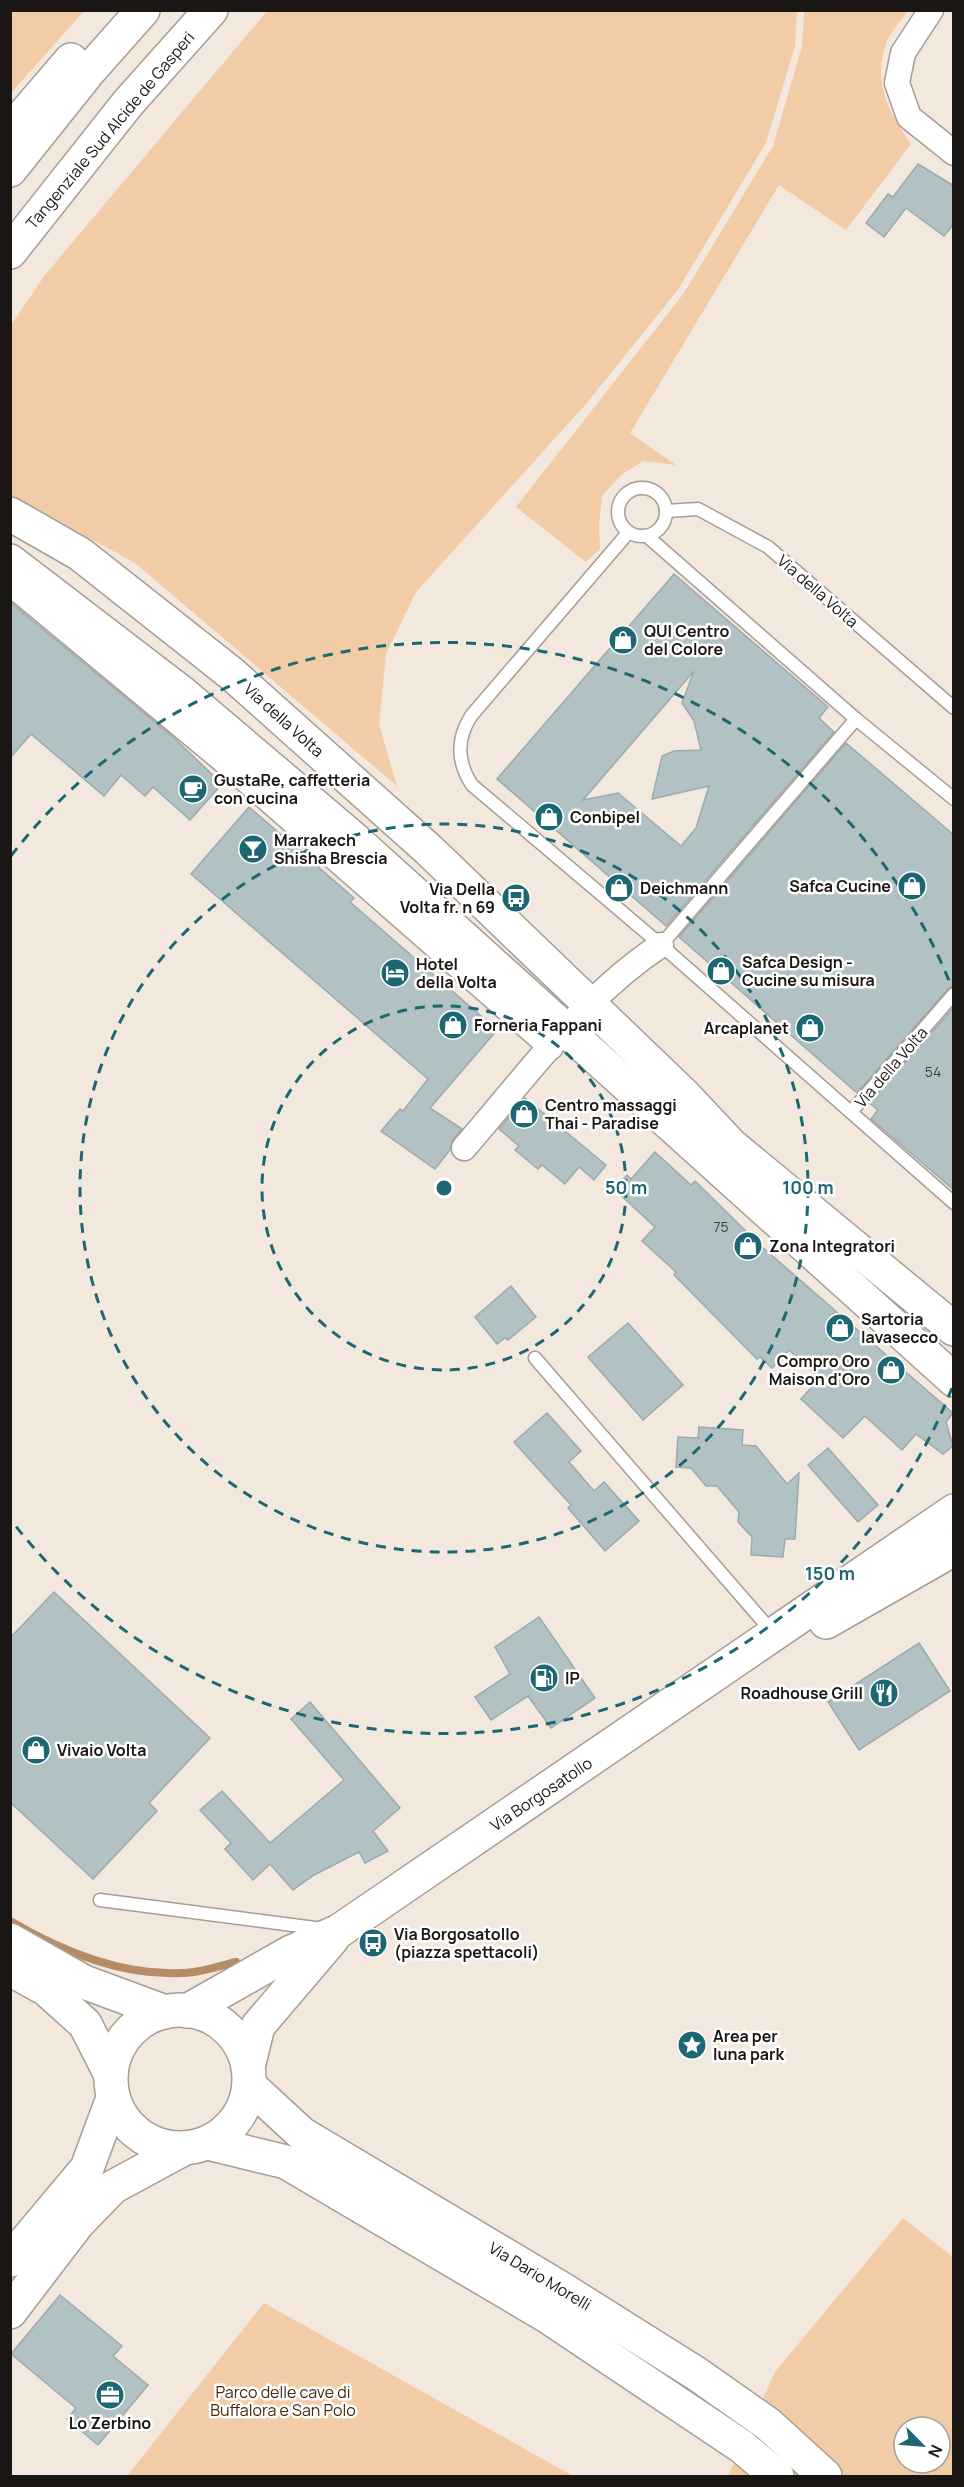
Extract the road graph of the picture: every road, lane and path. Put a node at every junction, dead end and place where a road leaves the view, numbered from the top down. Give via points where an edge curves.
1 (117, 10) edge
2 (143, 10) edge
3 (211, 10) edge
4 (931, 10) edge
5 (10, 131) edge
6 (954, 153) edge
7 (10, 170) edge
8 (10, 252) edge
9 (666, 512) junction
10 (10, 514) edge
11 (628, 532) junction
12 (647, 536) junction
13 (10, 561) edge
14 (10, 583) edge
15 (954, 708) edge
16 (856, 719) junction
17 (954, 799) edge
18 (661, 945) junction
19 (954, 994) edge
20 (589, 1003) junction
21 (559, 1037) junction
22 (851, 1112) junction
23 (464, 1148) dead end
24 (954, 1203) edge
25 (954, 1329) edge
26 (535, 1358) dead end
27 (954, 1380) edge
28 (954, 1511) edge
29 (954, 1548) edge
30 (775, 1635) junction
31 (744, 1656) junction
32 (100, 1900) dead end
33 (339, 1931) junction
34 (10, 1940) edge
35 (10, 1969) edge
36 (176, 2011) junction
37 (248, 2076) junction
38 (112, 2086) junction
39 (196, 2146) junction
40 (10, 2260) edge
41 (10, 2312) edge
42 (777, 2476) edge
43 (825, 2476) edge

1 - 5 main road
2 - 7 main road
3 - 8 main road, Tangenziale Sud Alcide de Gasperi via 128,103
4 - 6 street via 903,53 897,83 909,117
9 - 11 lane via 655,492 639,488 631,491 618,508 618,519
9 - 12 lane via 661,527
9 - 15 lane, Via della Volta via 698,509 768,547
10 - 20 main road, Via della Volta via 80,554 232,674 429,850
11 - 12 lane
11 - 18 lane, Via della Volta via 471,716 460,738 459,751 472,785
12 - 16 lane
13 - 21 main road via 181,692 354,838
14 - 21 street
16 - 17 lane
16 - 18 lane
18 - 20 street via 627,968
18 - 22 lane, Via della Volta
19 - 22 lane, Via della Volta
20 - 21 street
20 - 25 main road, Via della Volta via 732,1146
21 - 23 street
21 - 27 main road
22 - 24 lane, Via della Volta
26 - 30 lane
28 - 30 main road, Via Borgosatollo
29 - 31 main road, Via Borgosatollo via 816,1627
30 - 31 main road, Via Borgosatollo
31 - 33 main road, Via Borgosatollo
32 - 33 lane
33 - 36 main road, Via Borgosatollo
33 - 37 main road, Via Borgosatollo via 258,2026
34 - 36 main road via 84,1982
35 - 38 main road via 46,1989 85,2024
36 - 37 main road via 208,2016 227,2029 240,2046
36 - 38 main road via 144,2020 128,2034 116,2053
37 - 39 main road via 244,2104 236,2120 223,2133
37 - 43 main road, Via Dario Morelli via 302,2134 697,2374 768,2424
38 - 39 main road via 123,2120 140,2136 161,2146
38 - 40 main road via 87,2168
39 - 41 main road via 113,2187 78,2223
39 - 42 main road, Via Dario Morelli via 286,2162 547,2316 741,2446

